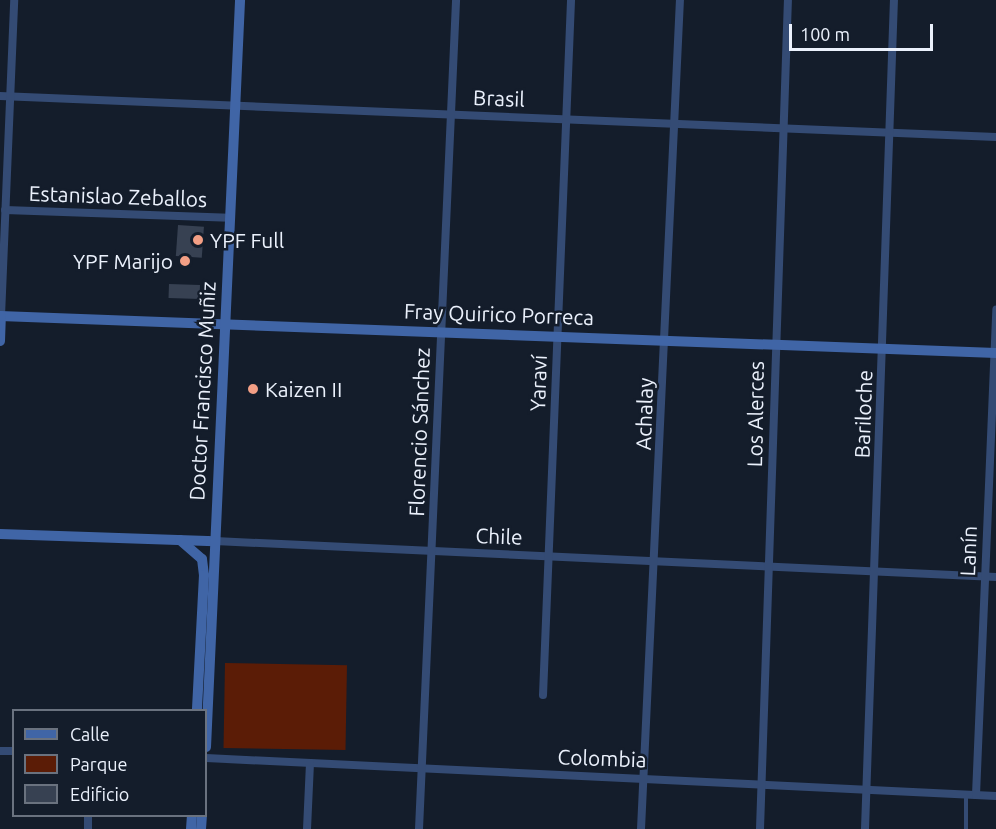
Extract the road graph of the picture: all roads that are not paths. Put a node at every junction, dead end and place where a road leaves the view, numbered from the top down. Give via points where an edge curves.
1 (14, 0) edge
2 (240, 0) edge
3 (456, 0) edge
4 (571, 0) edge
5 (680, 0) edge
6 (788, 0) edge
7 (894, 0) edge
8 (0, 96) edge
9 (10, 96) junction
10 (234, 105) junction
11 (451, 114) junction
12 (566, 119) junction
13 (674, 121) junction
14 (784, 126) junction
15 (890, 132) junction
16 (996, 137) edge
17 (5, 210) junction
18 (229, 218) junction
19 (996, 309) edge
20 (1, 316) edge
21 (225, 325) junction
22 (442, 332) junction
23 (558, 336) junction
24 (665, 339) junction
25 (0, 340) edge
26 (774, 345) junction
27 (883, 349) junction
28 (995, 353) edge
29 (0, 534) edge
30 (177, 538) junction
31 (215, 541) junction
32 (432, 552) junction
33 (550, 557) junction
34 (656, 562) junction
35 (770, 567) junction
36 (874, 572) junction
37 (985, 577) junction
38 (996, 577) edge
39 (543, 695) dead end
40 (197, 709) edge
41 (207, 724) edge
42 (207, 758) edge
43 (310, 763) junction
44 (423, 768) junction
45 (645, 777) junction
46 (761, 784) junction
47 (866, 789) junction
48 (966, 794) junction
49 (976, 795) junction
50 (996, 796) edge
51 (307, 829) edge
52 (419, 829) edge
53 (641, 829) edge
54 (760, 829) edge
55 (865, 829) edge
56 (966, 829) edge

1 - 9 street
2 - 10 main road, Doctor Francisco Muñiz
3 - 11 street, Florencio Sánchez
4 - 12 street, Yaraví
5 - 13 street, Achalay
6 - 14 street, Los Alerces
7 - 15 street, Bariloche
8 - 9 street, Brasil
9 - 10 street, Brasil
9 - 17 street
10 - 11 street, Brasil
10 - 18 main road, Doctor Francisco Muñiz
11 - 12 street, Brasil
11 - 22 street, Florencio Sánchez
12 - 13 street, Brasil
12 - 23 street, Yaraví
13 - 14 street, Brasil
13 - 24 street, Achalay
14 - 15 street, Brasil
14 - 26 street, Los Alerces
15 - 16 street, Brasil
15 - 27 street, Bariloche
17 - 18 street, Estanislao Zeballos
17 - 20 street
18 - 21 main road, Doctor Francisco Muñiz
19 - 28 street, Lanín
20 - 21 main road, Fray Quirico Porreca
20 - 25 main road
21 - 22 main road, Fray Quirico Porreca
21 - 31 main road, Doctor Francisco Muñiz
22 - 23 main road, Fray Quirico Porreca
22 - 32 street, Florencio Sánchez
23 - 24 main road, Fray Quirico Porreca
23 - 33 street, Yaraví
24 - 26 main road, Fray Quirico Porreca
24 - 34 street, Achalay
26 - 27 main road, Fray Quirico Porreca
26 - 35 street, Los Alerces
27 - 28 main road, Fray Quirico Porreca
27 - 36 street, Bariloche
28 - 37 street, Lanín
29 - 30 main road, Chile
30 - 31 main road, Chile
30 - 40 main road via 192,547 203,567
31 - 32 street, Chile
31 - 41 main road, Doctor Francisco Muñiz
32 - 33 street, Chile
32 - 44 street, Florencio Sánchez
33 - 34 street, Chile
33 - 39 street, Yaraví
34 - 35 street, Chile
34 - 45 street, Achalay
35 - 36 street, Chile
35 - 46 street, Los Alerces
36 - 37 street, Chile
36 - 47 street, Bariloche
37 - 38 street, Chile
37 - 49 street, Lanín
42 - 43 street, Colombia
43 - 44 street, Colombia
43 - 51 street
44 - 45 street, Colombia
44 - 52 street, Florencio Sánchez
45 - 46 street, Colombia
45 - 53 street, Achalay
46 - 47 street, Colombia
46 - 54 street, Los Alerces
47 - 48 street, Colombia
47 - 55 street, Bariloche
48 - 49 street, Colombia
48 - 56 lane
49 - 50 street, Colombia

